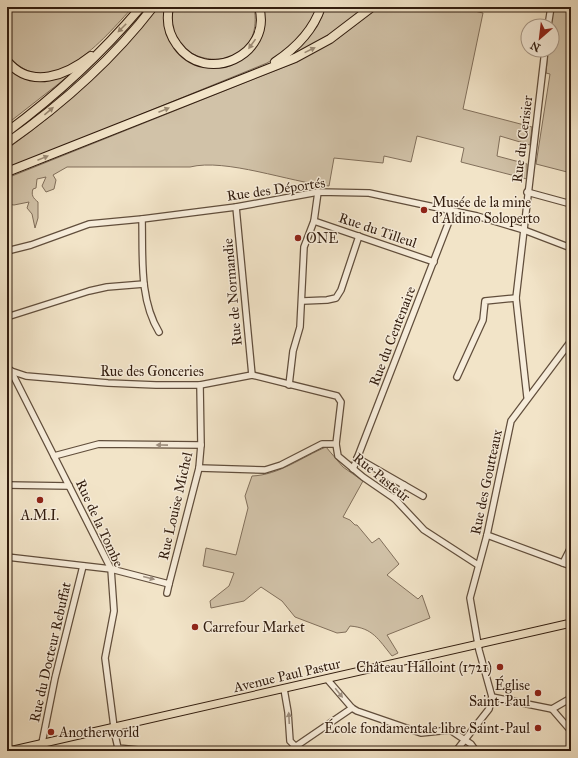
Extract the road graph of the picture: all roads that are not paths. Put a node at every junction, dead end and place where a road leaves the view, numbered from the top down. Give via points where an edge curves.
1 (141, 7) edge
2 (153, 7) edge
3 (169, 7) edge
4 (259, 7) edge
5 (321, 7) edge
6 (372, 7) edge
7 (551, 7) edge
8 (549, 18) edge
9 (102, 49) junction
10 (544, 58) edge
11 (7, 61) edge
12 (261, 71) junction
13 (7, 132) edge
14 (7, 143) edge
15 (7, 172) edge
16 (318, 192) junction
17 (527, 192) junction
18 (571, 204) edge
19 (236, 207) junction
20 (453, 211) junction
21 (142, 219) junction
22 (314, 221) junction
23 (524, 230) junction
24 (359, 236) junction
25 (571, 248) edge
26 (7, 251) edge
27 (434, 262) junction
28 (144, 284) junction
29 (516, 298) junction
30 (303, 301) junction
31 (7, 317) edge
32 (159, 332) dead end
33 (571, 341) edge
34 (8, 371) edge
35 (252, 375) junction
36 (457, 378) dead end
37 (200, 385) junction
38 (289, 385) junction
39 (528, 397) junction
40 (336, 444) junction
41 (201, 445) junction
42 (54, 456) junction
43 (358, 458) junction
44 (199, 468) junction
45 (353, 469) junction
46 (7, 485) edge
47 (404, 485) junction
48 (69, 486) junction
49 (423, 496) dead end
50 (395, 499) junction
51 (487, 535) junction
52 (571, 547) edge
53 (7, 557) edge
54 (563, 563) junction
55 (478, 565) junction
56 (83, 566) junction
57 (571, 566) edge
58 (111, 569) junction
59 (169, 584) junction
60 (167, 593) dead end
61 (571, 623) edge
62 (478, 644) junction
63 (327, 679) junction
64 (284, 689) junction
65 (492, 697) junction
66 (571, 698) edge
67 (352, 708) junction
68 (552, 709) junction
69 (114, 727) junction
70 (571, 731) edge
71 (465, 740) junction
72 (42, 744) junction
73 (294, 747) junction
74 (119, 750) edge
75 (9, 751) edge
76 (148, 751) edge
77 (288, 751) edge
78 (300, 751) edge
79 (456, 751) edge
80 (476, 751) edge

1 -> 9 highway
14 -> 2 highway via 78,87 112,54
4 -> 3 highway via 260,24 257,37 251,46 233,61 220,65 206,64 182,51 168,28
5 - 12 highway via 312,27 302,40
12 -> 6 highway via 313,49
7 - 8 street
9 - 11 highway via 73,69 50,77 27,75
9 - 13 highway via 62,89
10 - 17 street, Rue du Cerisier
15 -> 12 highway
16 - 19 street, Rue des Déportés
16 - 20 street, Rue des Déportés via 369,193
16 - 22 street
17 - 18 street
17 - 23 street, Rue du Cerisier
19 - 21 street, Rue des Déportés
19 - 35 street, Rue de Normandie
20 - 23 street, Rue des Déportés
20 - 27 street, Rue du Centenaire
21 - 26 street, Rue des Déportés via 89,224
21 - 28 street
22 - 24 street, Rue du Tilleul
22 - 30 street via 304,247
23 - 25 street, Rue des Déportés
23 - 29 street, Rue du Cerisier
24 - 27 street, Rue du Tilleul
24 - 30 street via 336,298
27 - 43 street, Rue du Centenaire
28 - 31 street via 89,291
28 - 32 street via 150,318
29 - 36 street via 485,301 483,320
29 - 39 street, Rue du Cerisier
30 - 38 street
33 - 39 street, Rue des Goutteaux
34 - 37 street, Rue des Gonceries via 26,376 108,383
34 - 42 street, Rue de la Tombe
35 - 37 street, Rue des Gonceries
35 - 38 street, Rue des Gonceries
37 - 41 street, Rue Louise Michel
38 - 40 street, Rue des Gonceries via 337,396 341,402
39 - 51 street, Rue des Goutteaux via 511,421
40 - 44 street via 322,444 266,470
40 - 45 street, Rue Pasteur via 338,456
41 -> 42 street via 99,444
41 - 44 street, Rue Louise Michel
42 - 48 street, Rue de la Tombe
43 - 45 street, Rue du Centenaire
43 - 47 street
44 - 59 street, Rue Louise Michel
45 - 50 street, Rue Pasteur
46 - 48 street
47 - 49 street
47 - 50 street
48 - 58 street, Rue de la Tombe
50 - 55 street, Rue Pasteur via 424,530
51 - 54 street
51 - 55 street, Rue des Goutteaux
52 - 54 street
53 - 56 street
54 - 57 street
55 - 62 street, Rue des Goutteaux via 470,598
56 - 58 street
56 - 72 street, Rue du Docteur Rebuffat via 55,678
58 -> 59 street
58 - 69 street, Rue de la Tombe via 114,611 105,658
59 - 60 street, Rue Louise Michel
61 - 62 main road, Avenue Paul Pastur
62 - 63 main road, Avenue Paul Pastur
62 - 65 street, Rue des Goutteaux
63 - 64 main road, Avenue Paul Pastur
63 -> 67 street
64 - 69 main road, Avenue Paul Pastur
73 -> 64 street via 290,741
65 - 68 street
65 - 71 street via 489,709
66 - 68 street
67 - 71 street via 421,733 450,730
67 - 73 street
68 - 70 street
69 - 72 main road, Avenue Paul Pastur
69 - 74 street, Rue de la Tombe
71 - 79 street
71 - 80 street
72 - 75 main road, Avenue Paul Pastur
73 - 77 street
73 - 78 street
74 - 76 street

